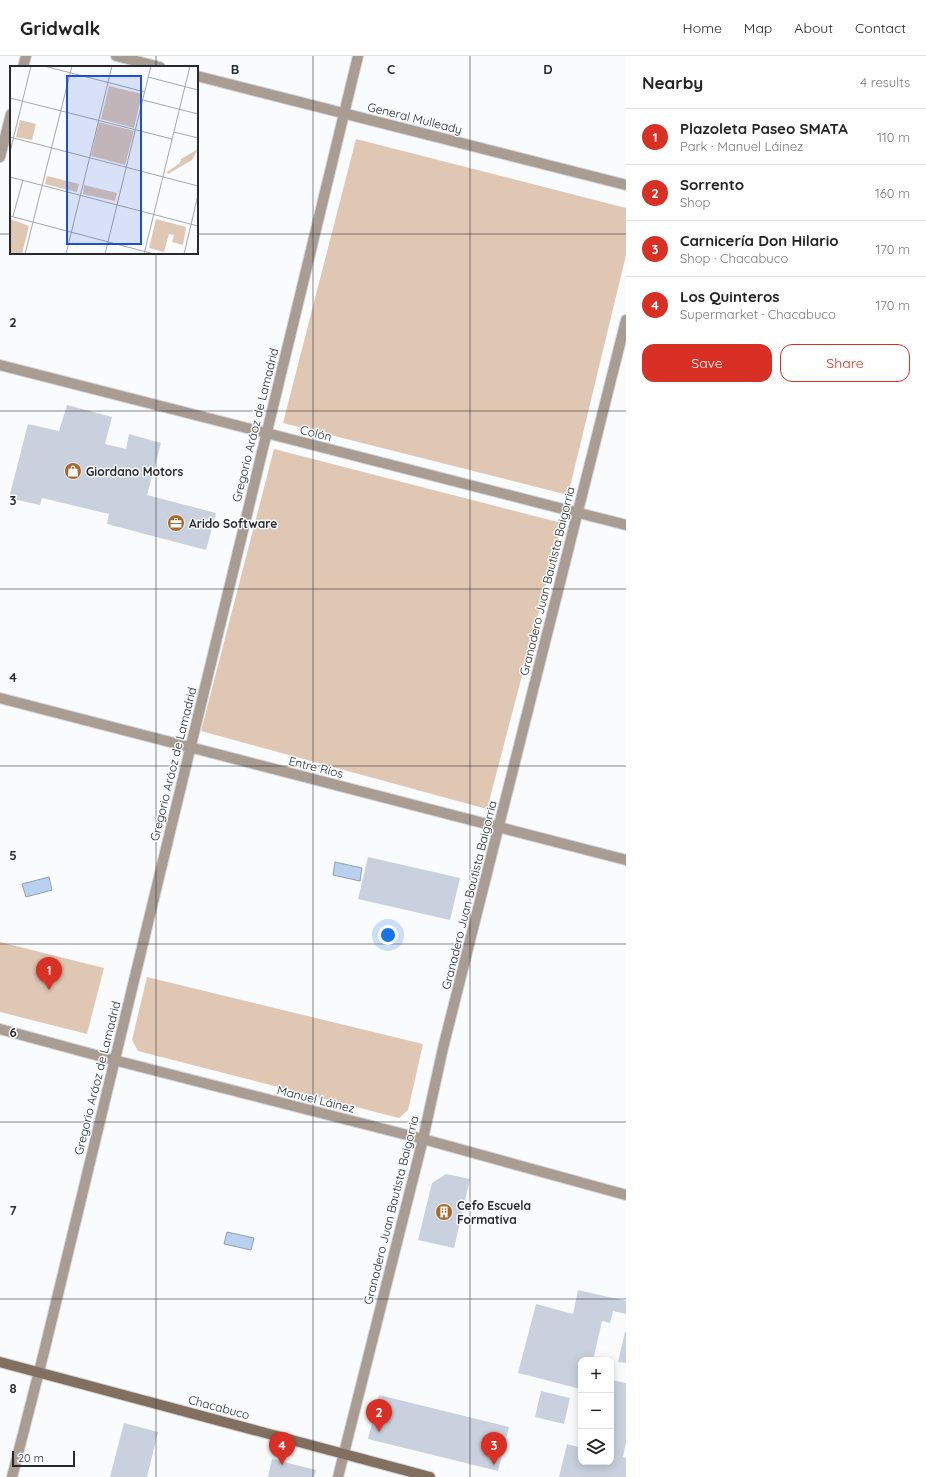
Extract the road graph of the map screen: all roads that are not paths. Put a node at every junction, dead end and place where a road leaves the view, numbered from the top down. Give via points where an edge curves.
1 (26, 56) edge
2 (116, 56) edge
3 (358, 56) edge
4 (23, 66) edge
5 (156, 66) edge
6 (198, 76) edge
7 (344, 114) junction
8 (10, 118) edge
9 (0, 157) edge
10 (626, 185) edge
11 (626, 320) edge
12 (0, 365) edge
13 (266, 433) junction
14 (577, 513) junction
15 (626, 525) edge
16 (0, 698) edge
17 (190, 748) junction
18 (499, 827) junction
19 (626, 860) edge
20 (0, 1029) edge
21 (114, 1060) junction
22 (423, 1139) junction
23 (626, 1195) edge
24 (0, 1362) edge
25 (39, 1373) junction
26 (344, 1454) junction
27 (12, 1477) edge
28 (338, 1477) edge
29 (430, 1477) edge

1 - 4 street
2 - 5 street
3 - 7 street, Gregorio Aráoz de Lamadrid
6 - 7 street, General Mulleady
7 - 10 street, General Mulleady
7 - 13 street, Gregorio Aráoz de Lamadrid
8 - 9 street
11 - 14 street, Granadero Juan Bautista Baigorria
12 - 13 street, Colón
13 - 14 street, Colón
13 - 17 street, Gregorio Aráoz de Lamadrid
14 - 15 street, Colón
14 - 18 street, Granadero Juan Bautista Baigorria
16 - 17 street, Entre Ríos
17 - 18 street, Entre Ríos
17 - 21 street, Gregorio Aráoz de Lamadrid
18 - 19 street, Entre Ríos
18 - 22 street, Granadero Juan Bautista Baigorria via 443,1048
20 - 21 street, Manuel Láinez
21 - 22 street, Manuel Láinez
21 - 25 street, Gregorio Aráoz de Lamadrid
22 - 23 street, Manuel Láinez
22 - 26 street, Granadero Juan Bautista Baigorria
24 - 25 main road, Chacabuco
25 - 26 main road, Chacabuco
25 - 27 street, Gregorio Aráoz de Lamadrid
26 - 28 street, Granadero Juan Bautista Baigorria
26 - 29 main road, Chacabuco

